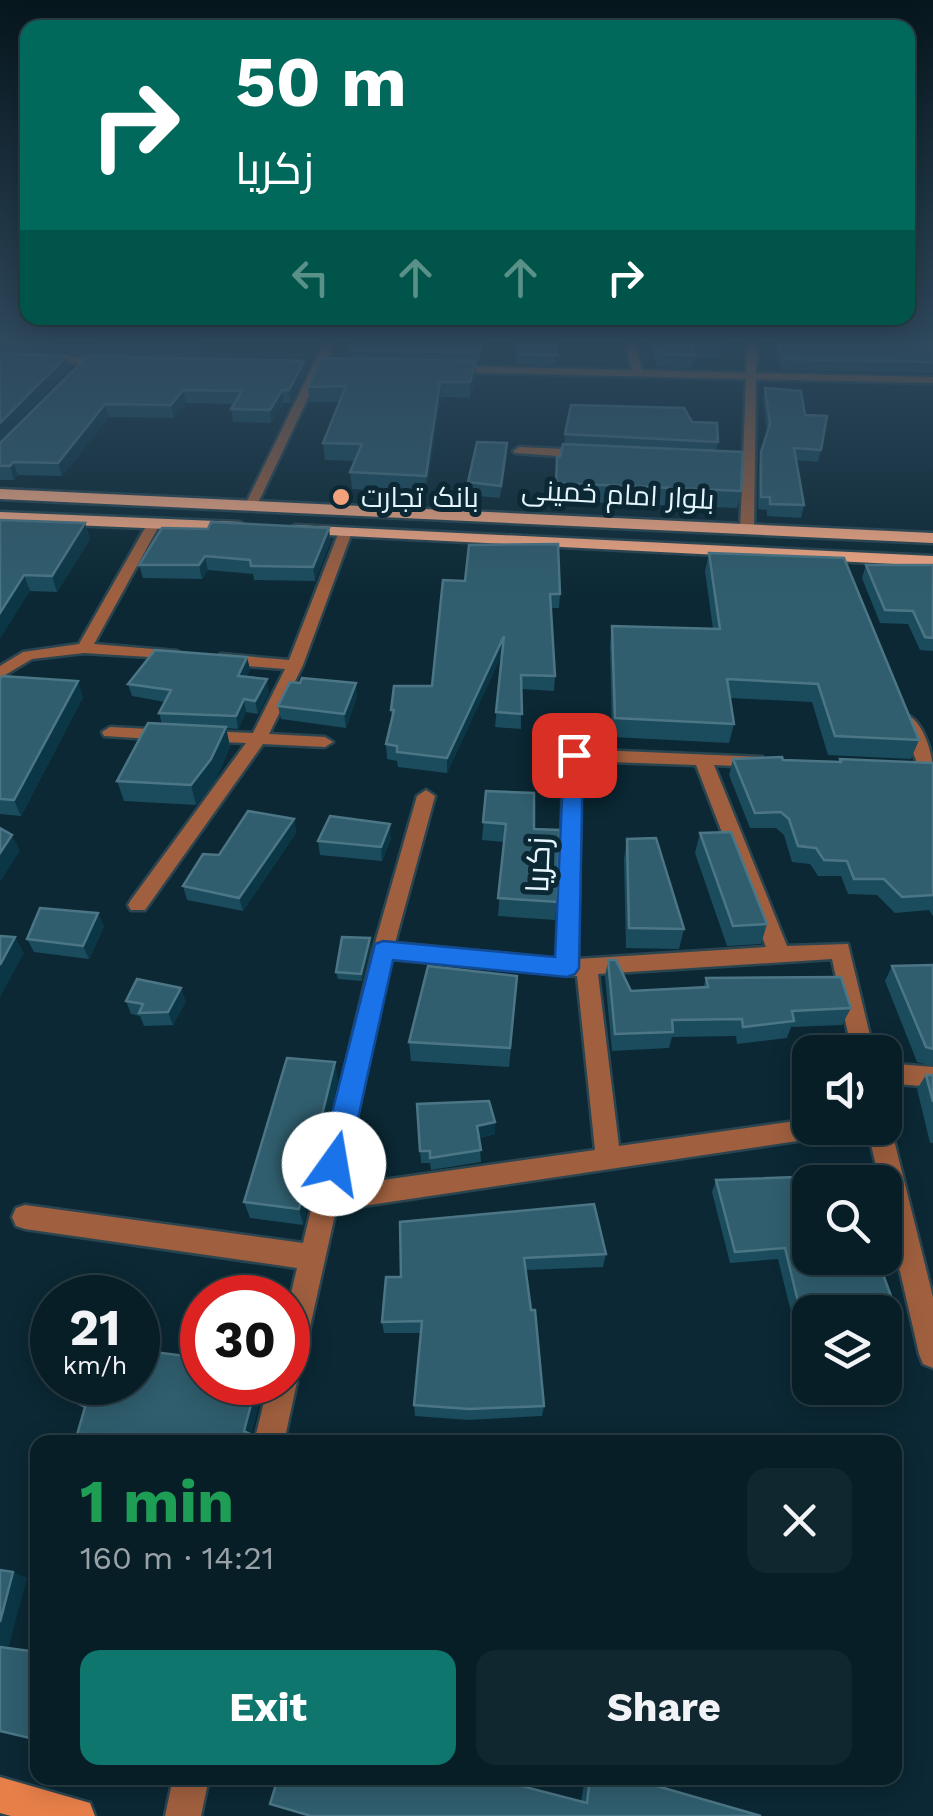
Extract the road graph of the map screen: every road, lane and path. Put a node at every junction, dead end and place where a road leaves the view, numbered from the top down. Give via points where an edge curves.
1 (288, 428) edge
2 (750, 428) edge
3 (519, 451) dead end
4 (596, 455) edge
5 (692, 460) edge
6 (749, 463) junction
7 (0, 494) edge
8 (252, 503) junction
9 (483, 514) junction
10 (0, 517) edge
11 (154, 524) junction
12 (747, 528) junction
13 (344, 532) junction
14 (933, 538) edge
15 (479, 539) junction
16 (933, 561) edge
17 (84, 648) junction
18 (295, 665) junction
19 (0, 673) edge
20 (899, 696) edge
21 (110, 732) dead end
22 (258, 739) junction
23 (326, 742) dead end
24 (702, 758) junction
25 (778, 762) edge
26 (924, 768) edge
27 (426, 796) dead end
28 (138, 904) dead end
29 (383, 950) junction
30 (780, 955) junction
31 (577, 967) junction
32 (858, 1035) edge
33 (902, 1074) edge
34 (933, 1077) edge
35 (792, 1133) edge
36 (882, 1145) edge
37 (608, 1160) junction
38 (325, 1200) junction
39 (25, 1216) dead end
40 (312, 1257) junction
41 (308, 1275) edge
42 (933, 1354) edge
43 (278, 1405) edge
44 (271, 1435) edge
45 (190, 1785) edge
46 (0, 1795) edge
47 (78, 1816) edge
48 (182, 1816) edge

1 - 8 street
2 - 6 street
3 - 4 street
5 - 6 street
6 - 12 street
7 - 8 main road, بلوار امام خمینی
8 - 9 main road, بلوار امام خمینی
9 - 12 main road, بلوار امام خمینی
9 - 15 main road
10 - 11 main road, بلوار امام خمینی
11 - 13 main road, بلوار امام خمینی
11 - 17 street
12 - 14 main road, بلوار امام خمینی
13 - 15 main road, بلوار امام خمینی
13 - 18 street
15 - 16 main road, بلوار امام خمینی via 845,563
17 - 18 street
17 - 19 street via 28,655
18 - 22 street
20 - 26 street
21 - 22 street
22 - 23 street
22 - 28 street
24 - 25 street, زکریا
24 - 30 street
24 - 31 street, زکریا via 574,755
27 - 29 street
29 - 31 street
29 - 38 street
30 - 31 street
30 - 32 street via 841,950
31 - 37 street
33 - 34 street
35 - 37 street
36 - 42 street
37 - 38 street
38 - 40 street
39 - 40 street
40 - 41 street
43 - 44 street
45 - 48 street
46 - 47 main road

